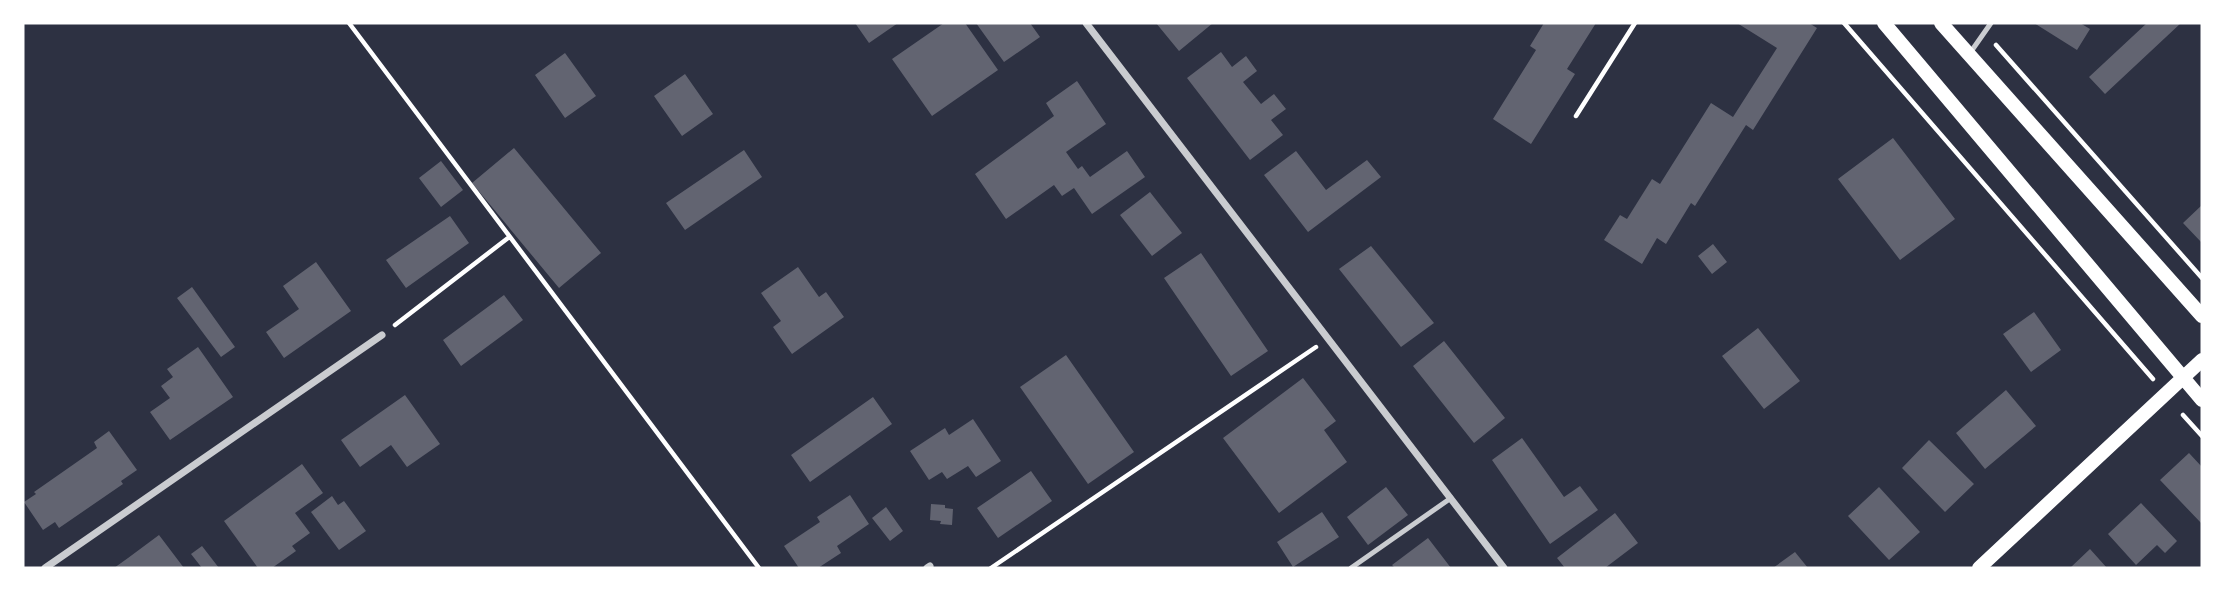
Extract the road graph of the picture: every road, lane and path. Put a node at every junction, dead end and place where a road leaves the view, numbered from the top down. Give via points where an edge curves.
1 (349, 23) edge
2 (1086, 23) edge
3 (1635, 23) edge
4 (1844, 23) edge
5 (1884, 23) edge
6 (1941, 23) edge
7 (1991, 23) edge
8 (1985, 32) junction
9 (1969, 55) junction
10 (1576, 116) dead end
11 (508, 238) junction
12 (2202, 278) edge
13 (2183, 295) junction
14 (2202, 316) edge
15 (2144, 330) junction
16 (382, 335) joint
17 (1328, 338) junction
18 (2124, 347) junction
19 (2202, 360) edge
20 (2184, 378) junction
21 (2166, 395) junction
22 (2202, 401) edge
23 (2202, 436) edge
24 (1451, 498) junction
25 (45, 568) edge
26 (759, 568) edge
27 (991, 568) edge
28 (1351, 568) edge
29 (1504, 568) edge
30 (1979, 568) edge

1 - 11 path
2 - 17 street
3 - 10 path
4 - 18 path
5 - 15 main road
6 - 9 main road
7 - 8 lane
8 - 9 lane
8 - 12 path
9 - 13 main road
11 - 16 path
11 - 26 path
12 - 13 path
13 - 14 main road
15 - 18 path
15 - 20 main road
16 - 25 street
17 - 24 street
17 - 27 path
18 - 21 path
19 - 20 main road
20 - 21 main road
20 - 22 main road
21 - 23 path
21 - 30 main road
24 - 28 lane
24 - 29 street

